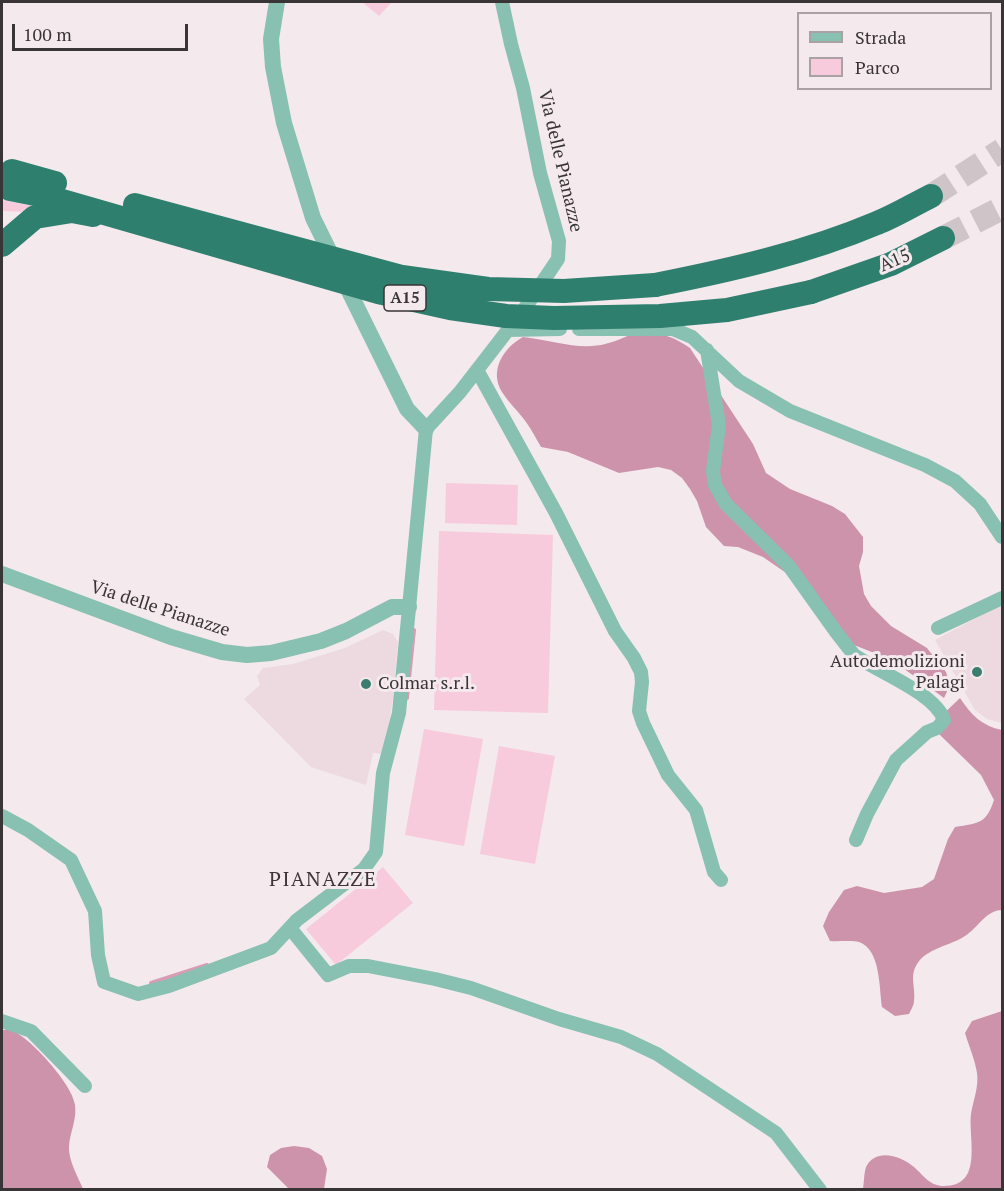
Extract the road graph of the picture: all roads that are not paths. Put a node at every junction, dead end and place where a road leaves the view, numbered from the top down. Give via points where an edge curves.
1 (277, 2) edge
2 (502, 2) edge
3 (6, 179) edge
4 (931, 196) tunnel mouth
5 (183, 235) junction
6 (943, 238) tunnel mouth
7 (2, 245) edge
8 (508, 330) junction
9 (707, 350) junction
10 (477, 370) junction
11 (426, 429) junction
12 (1002, 537) edge
13 (2, 574) edge
14 (1002, 598) edge
15 (410, 607) junction
16 (938, 628) dead end
17 (2, 816) edge
18 (856, 840) dead end
19 (721, 880) dead end
20 (290, 928) junction
21 (2, 1021) edge
22 (85, 1086) dead end
23 (820, 1190) edge

1 - 11 street via 271,39 273,67 284,123 313,218 407,409
2 - 8 street, Via delle Pianazze via 559,241 558,259 549,275
3 - 4 highway, A15 / A15, bridge via 402,277 488,289 564,291 656,285 722,272 794,253 878,223
3 - 5 highway, A15 / A15, bridge via 45,196
5 - 6 highway, A15 / A15, bridge via 378,292 450,308 554,318 726,310 811,292 891,264
5 - 7 highway via 144,230 72,211 35,217
8 - 9 street via 673,329 692,337
8 - 10 street, Via delle Pianazze
9 - 12 street via 740,381 790,411 925,465 955,481 980,504
9 - 18 street via 719,425 714,478 726,504 779,555 854,655 914,689 941,711 944,720 896,760
10 - 11 street, Via delle Pianazze
10 - 19 street via 615,631 641,672 639,711 643,723 668,776 696,810 714,872
11 - 15 street
13 - 15 street, Via delle Pianazze via 171,637 247,655 313,643 392,607
14 - 16 street
15 - 20 street via 399,713 383,773 376,852 364,868
17 - 20 street via 71,860 95,911 104,982 138,994 169,986 271,948
20 - 23 street via 328,975 349,966 368,966 435,979 621,1037 657,1053 776,1133
21 - 22 street via 31,1031

